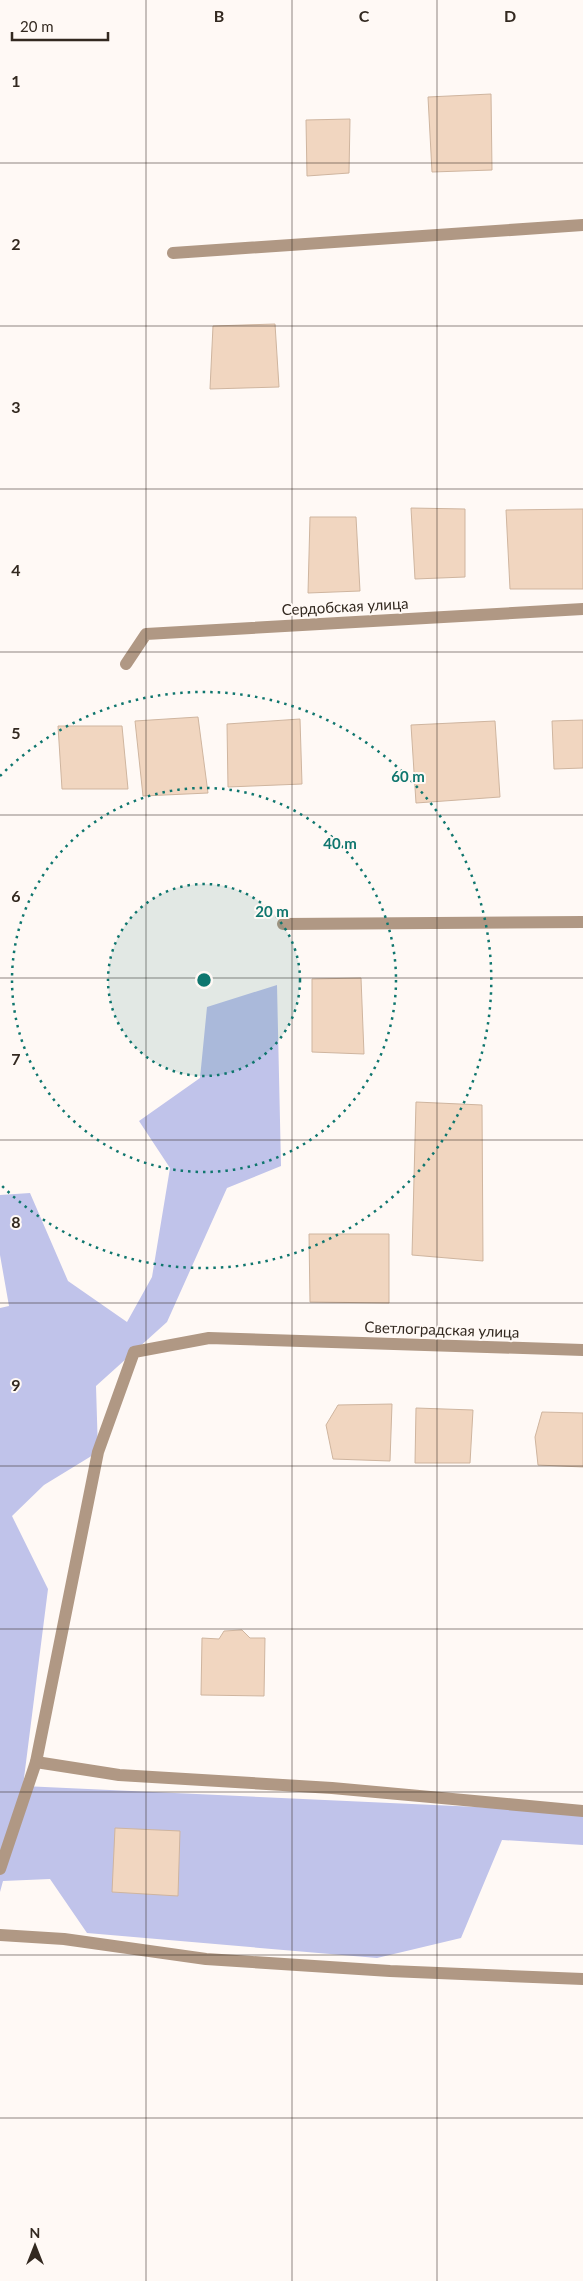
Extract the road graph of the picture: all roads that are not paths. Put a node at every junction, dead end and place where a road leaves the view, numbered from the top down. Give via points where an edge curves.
1 (583, 225) edge
2 (173, 253) dead end
3 (583, 609) edge
4 (126, 664) dead end
5 (583, 922) edge
6 (282, 924) dead end
7 (583, 1350) edge
8 (36, 1762) junction
9 (583, 1811) edge
10 (0, 1869) edge
11 (0, 1935) edge
12 (583, 1979) edge

1 - 2 street
3 - 4 street, Сердобская улица via 146,634
5 - 6 street
7 - 8 street, Светлоградская улица via 209,1338 134,1352 98,1452
8 - 9 street via 119,1775 332,1788
8 - 10 street
11 - 12 street via 64,1939 206,1959

